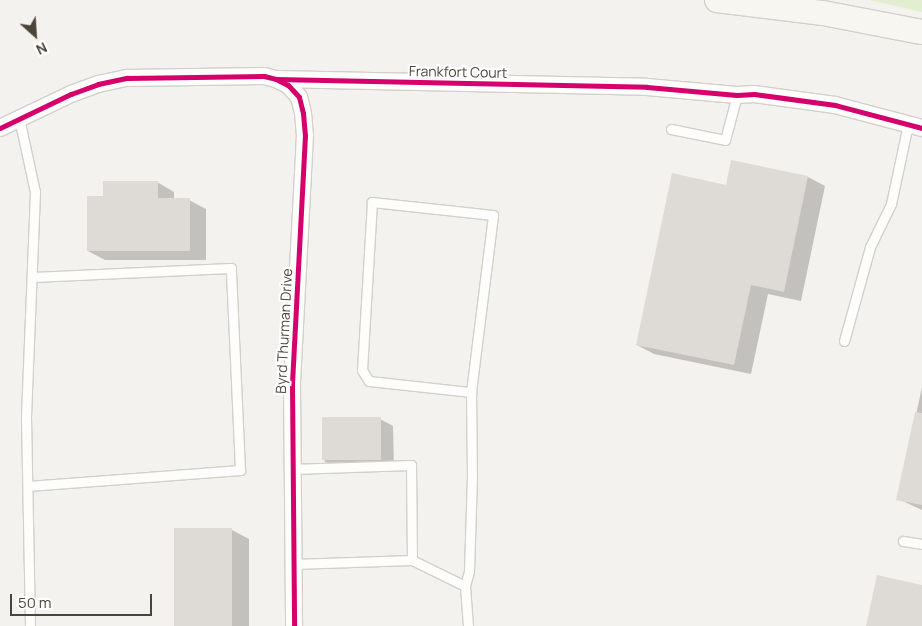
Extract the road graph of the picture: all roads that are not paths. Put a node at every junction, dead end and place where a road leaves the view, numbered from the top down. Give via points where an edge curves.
1 (717, 0) edge
2 (922, 32) edge
3 (276, 79) junction
4 (737, 94) junction
5 (19, 118) junction
6 (915, 126) edge
7 (0, 128) edge
8 (671, 128) dead end
9 (32, 277) junction
10 (844, 341) dead end
11 (471, 392) junction
12 (292, 469) junction
13 (28, 486) junction
14 (903, 540) dead end
15 (922, 544) edge
16 (412, 560) junction
17 (293, 564) junction
18 (466, 586) junction
19 (30, 626) edge
20 (294, 626) edge
21 (468, 626) edge

1 - 2 main road via 823,13
3 - 4 street, Frankfort Court via 647,87
3 - 5 street, Frankfort Court via 264,76 127,78 98,84
3 - 12 street, Byrd Thurman Drive via 288,85 299,97 305,135 292,384
4 - 6 street, Frankfort Court via 835,105
4 - 8 lane via 725,140
5 - 7 street, Frankfort Court
5 - 9 lane via 35,192
6 - 10 lane via 891,204 870,247
9 - 13 lane via 26,416
9 - 13 lane via 231,268 240,470
11 - 11 lane via 369,381 362,370 372,202 493,215
11 - 18 lane via 473,457
12 - 16 lane via 411,465
12 - 17 street, Byrd Thurman Drive
13 - 19 lane
14 - 15 lane
16 - 17 lane
16 - 18 lane
17 - 20 street, Byrd Thurman Drive
18 - 21 lane

